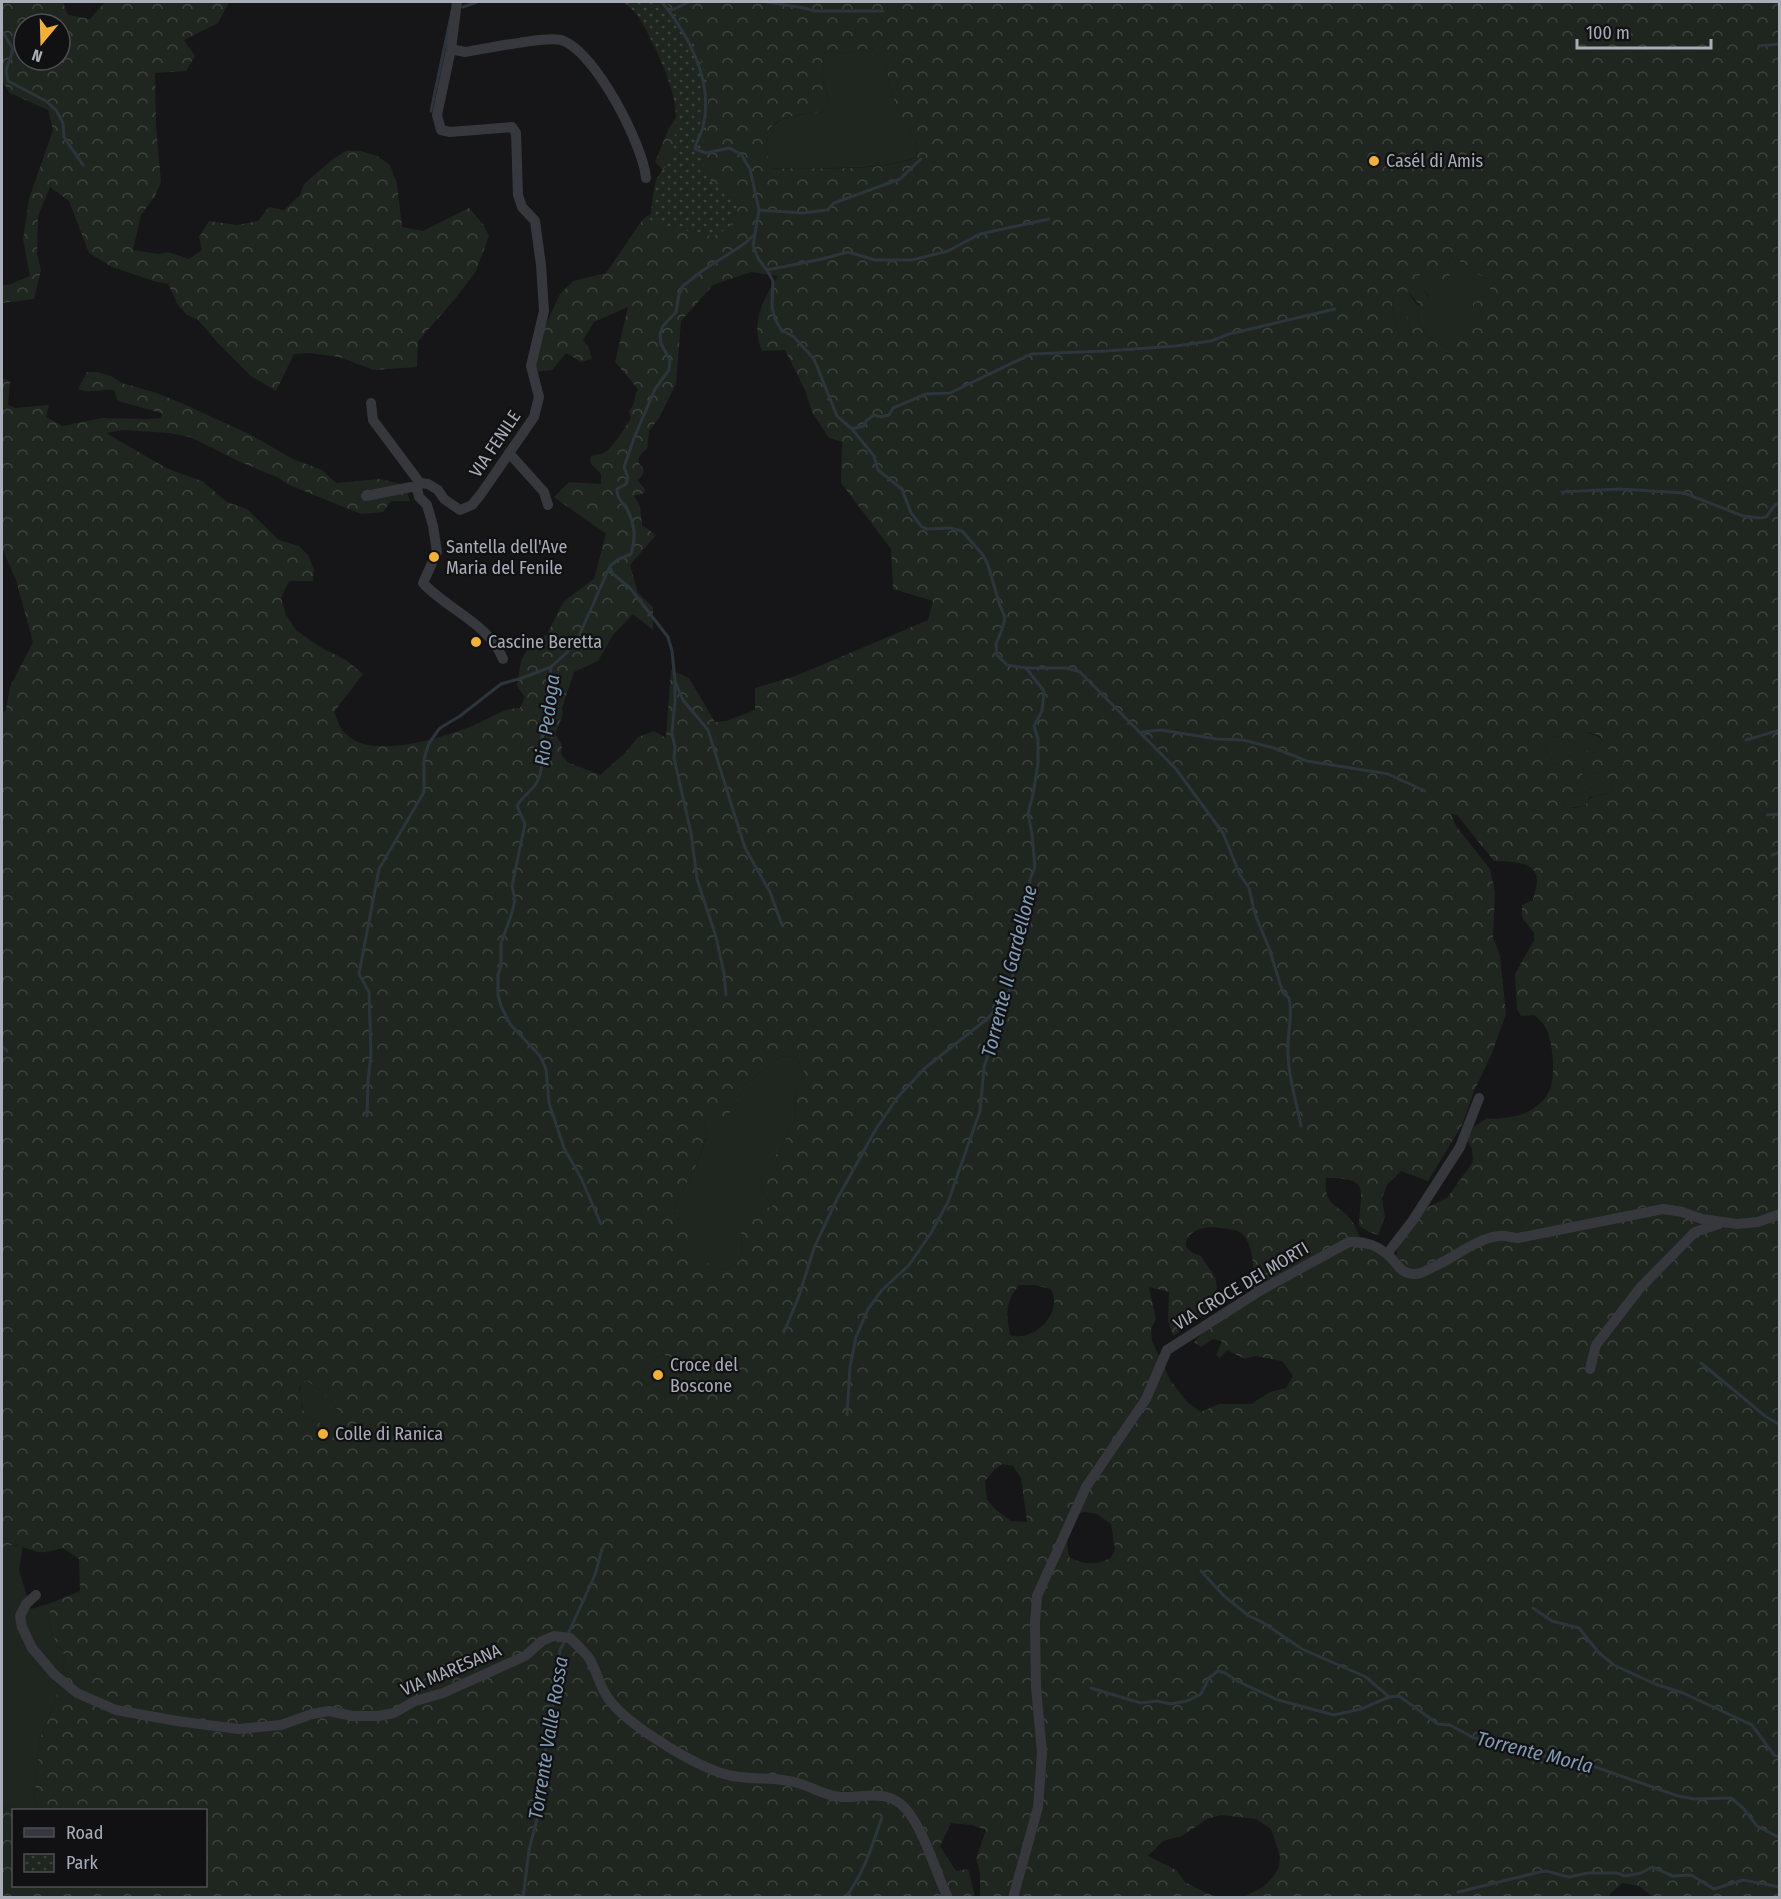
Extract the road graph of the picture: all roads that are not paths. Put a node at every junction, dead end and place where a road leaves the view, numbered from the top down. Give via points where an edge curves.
1 (457, 2) edge
2 (451, 49) junction
3 (646, 178) dead end
4 (371, 404) dead end
5 (509, 453) junction
6 (419, 486) junction
7 (366, 496) dead end
8 (548, 505) dead end
9 (503, 658) dead end
10 (1479, 1098) dead end
11 (1779, 1214) edge
12 (1722, 1223) junction
13 (1387, 1254) junction
14 (1590, 1369) dead end
15 (36, 1595) dead end
16 (948, 1898) edge
17 (1013, 1898) edge

1 - 2 street
2 - 3 street via 465,52 555,39 571,45 607,87 634,136
2 - 5 street, VIA FENILE via 437,115 441,130 512,127 517,143 518,195 522,207 535,221 544,311 531,366 539,398 534,417
4 - 6 street via 373,420
5 - 6 street, VIA FENILE via 472,505 460,510 428,484
5 - 8 street via 544,492
6 - 7 street
6 - 9 street via 437,552 423,583 484,631
10 - 13 street via 1460,1147
11 - 12 street, VIA CROCE DEI MORTI via 1758,1222
12 - 13 street, VIA CROCE DEI MORTI via 1663,1209 1518,1239 1500,1236 1475,1244 1418,1274 1398,1268
12 - 14 street via 1695,1232 1640,1288 1596,1345
13 - 17 street, VIA CROCE DEI MORTI via 1359,1241 1348,1242 1261,1290 1167,1350 1146,1399 1086,1487 1036,1596 1036,1687 1042,1753 1038,1807
15 - 16 street, VIA MARESANA via 20,1616 22,1627 32,1648 77,1693 116,1710 238,1729 281,1725 329,1711 352,1716 394,1713 525,1656 542,1641 554,1636 570,1638 589,1658 606,1695 619,1711 690,1759 743,1779 797,1783 822,1794 891,1797 918,1827

